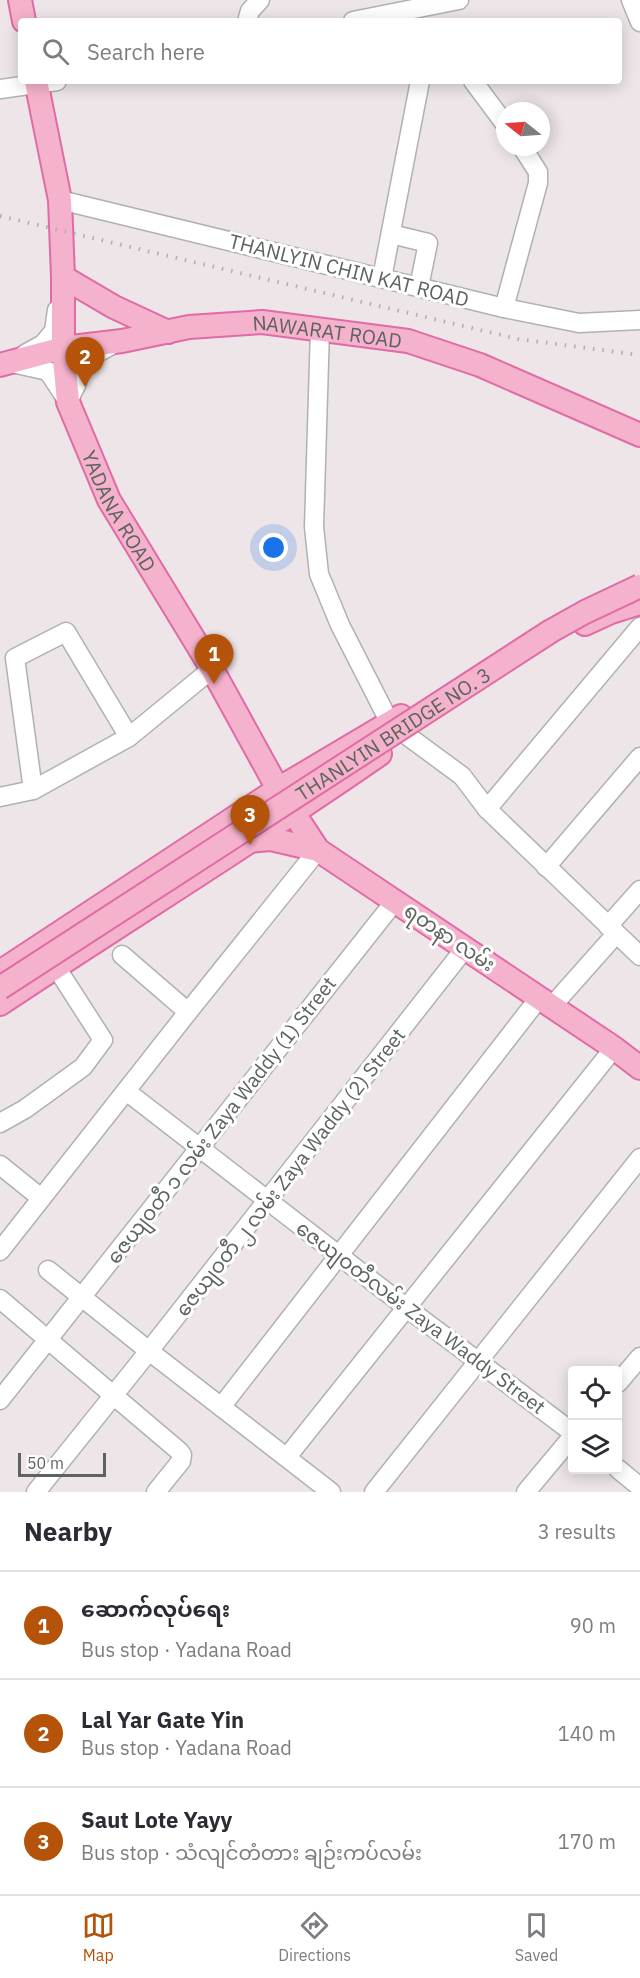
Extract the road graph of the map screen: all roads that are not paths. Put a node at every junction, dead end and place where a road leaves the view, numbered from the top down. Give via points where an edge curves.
1 (20, 0) edge
2 (260, 0) edge
3 (459, 0) edge
4 (632, 0) edge
5 (427, 14) edge
6 (23, 18) edge
7 (248, 18) edge
8 (385, 18) edge
9 (640, 21) edge
10 (31, 84) edge
11 (43, 84) edge
12 (419, 84) edge
13 (475, 84) edge
14 (0, 89) edge
15 (496, 112) edge
16 (528, 156) edge
17 (60, 200) junction
18 (391, 234) junction
19 (63, 277) junction
20 (382, 278) junction
21 (419, 287) junction
22 (504, 308) junction
23 (640, 321) edge
24 (320, 328) junction
25 (168, 332) junction
26 (122, 341) junction
27 (63, 348) junction
28 (5, 364) edge
29 (68, 402) junction
30 (640, 435) edge
31 (640, 577) edge
32 (640, 586) edge
33 (640, 603) edge
34 (640, 627) edge
35 (212, 669) junction
36 (398, 730) junction
37 (129, 737) junction
38 (640, 756) edge
39 (278, 789) junction
40 (33, 790) junction
41 (0, 796) edge
42 (487, 810) junction
43 (293, 814) junction
44 (248, 842) junction
45 (318, 850) junction
46 (546, 867) junction
47 (640, 890) edge
48 (395, 901) junction
49 (74, 922) junction
50 (612, 930) junction
51 (90, 945) junction
52 (466, 947) junction
53 (122, 955) dead end
54 (640, 956) edge
55 (56, 967) junction
56 (0, 972) edge
57 (0, 988) edge
58 (545, 1002) junction
59 (0, 1004) edge
60 (188, 1012) junction
61 (614, 1048) junction
62 (640, 1068) edge
63 (126, 1091) junction
64 (0, 1123) edge
65 (200, 1148) junction
66 (640, 1158) edge
67 (0, 1165) edge
68 (41, 1198) junction
69 (268, 1200) junction
70 (0, 1251) edge
71 (339, 1255) junction
72 (48, 1270) dead end
73 (82, 1297) junction
74 (0, 1299) edge
75 (407, 1308) junction
76 (48, 1340) junction
77 (149, 1351) junction
78 (640, 1357) edge
79 (477, 1360) junction
80 (622, 1378) edge
81 (113, 1396) junction
82 (0, 1400) edge
83 (221, 1407) junction
84 (568, 1428) edge
85 (568, 1443) edge
86 (287, 1457) junction
87 (622, 1471) edge
88 (640, 1487) edge
89 (36, 1492) edge
90 (156, 1492) edge
91 (331, 1492) edge
92 (374, 1492) edge
93 (526, 1492) edge

1 - 6 main road
2 - 7 street
3 - 5 street
4 - 9 street
5 - 8 street
10 - 14 street
11 - 17 main road
12 - 18 street
13 - 15 street
16 - 22 street via 538,172 537,183
17 - 19 main road, YADANA ROAD
17 - 20 street, THANLYIN CHIN KAT ROAD
18 - 20 street
18 - 21 street via 428,243
19 - 25 main road
19 - 27 main road, YADANA ROAD
19 - 28 street via 54,331 43,344
20 - 21 street, THANLYIN CHIN KAT ROAD
21 - 22 street, THANLYIN CHIN KAT ROAD
22 - 23 street, THANLYIN CHIN KAT ROAD via 579,323
24 - 25 main road, NAWARAT ROAD via 262,322
24 - 30 main road, NAWARAT ROAD via 408,341 480,365
24 - 36 street via 314,527 319,574 340,625
25 - 26 main road, NAWARAT ROAD
26 - 27 main road, NAWARAT ROAD
26 - 29 street via 79,363 77,383
27 - 28 main road, NAWARAT ROAD
27 - 29 main road, YADANA ROAD
28 - 29 street via 48,371
29 - 35 main road, YADANA ROAD via 109,500
31 - 36 main road via 588,598
32 - 57 main road, THANLYIN BRIDGE NO. 3, bridge via 551,630
33 - 36 main road via 570,632
34 - 42 street
35 - 37 street
35 - 39 main road, YADANA ROAD
36 - 39 main road
36 - 42 street via 462,776
36 - 43 main road
37 - 40 street
37 - 40 street via 66,632 15,658
38 - 46 street
39 - 43 main road, ရတနာ လမ်း
39 - 49 main road
40 - 41 street
42 - 46 street
43 - 44 main road
43 - 45 main road, ရတနာ လမ်း
44 - 45 main road via 271,839
44 - 51 main road
45 - 48 main road, ရတနာ လမ်း
45 - 60 street
46 - 50 street
47 - 50 street
48 - 52 main road, ရတနာ လမ်း
48 - 65 street, ဇေယျဝတီ ၁ လမ်း Zaya Waddy (1) Street
49 - 51 main road
49 - 56 main road
50 - 54 street
50 - 58 street
51 - 55 main road
52 - 58 main road, ရတနာ လမ်း
52 - 69 street, ဇေယျဝတီ ၂ လမ်း Zaya Waddy (2) Street
53 - 60 street
55 - 59 main road
55 - 64 street via 103,1040 83,1067
58 - 61 main road, ရတနာ လမ်း
58 - 71 street
60 - 63 street
61 - 62 main road, ရတနာ လမ်း
61 - 75 street
63 - 65 street, ဇေယျဝတီလမ်း Zaya Waddy Street
63 - 68 street
65 - 69 street, ဇေယျဝတီလမ်း Zaya Waddy Street
65 - 73 street, ဇေယျဝတီ ၁ လမ်း Zaya Waddy (1) Street
66 - 79 street
67 - 68 street
68 - 70 street
69 - 71 street, ဇေယျဝတီလမ်း Zaya Waddy Street
69 - 77 street, ဇေယျဝတီ ၂ လမ်း Zaya Waddy (2) Street
71 - 75 street, ဇေယျဝတီလမ်း Zaya Waddy Street
71 - 83 street
72 - 73 street
73 - 76 street, ဇေယျဝတီ ၁ လမ်း Zaya Waddy (1) Street
73 - 77 street
74 - 76 street
75 - 79 street, ဇေယျဝတီလမ်း Zaya Waddy Street
75 - 86 street
76 - 81 street
76 - 82 street, ဇေယျဝတီ ၁ လမ်း Zaya Waddy (1) Street
77 - 81 street, ဇေယျဝတီ ၂ လမ်း Zaya Waddy (2) Street
77 - 83 street
78 - 80 street
79 - 84 street, ဇေယျဝတီလမ်း Zaya Waddy Street
79 - 92 street
81 - 89 street, ဇေယျဝတီ ၂ လမ်း Zaya Waddy (2) Street
81 - 90 street via 182,1455
83 - 86 street
85 - 93 street
86 - 91 street
87 - 88 street

